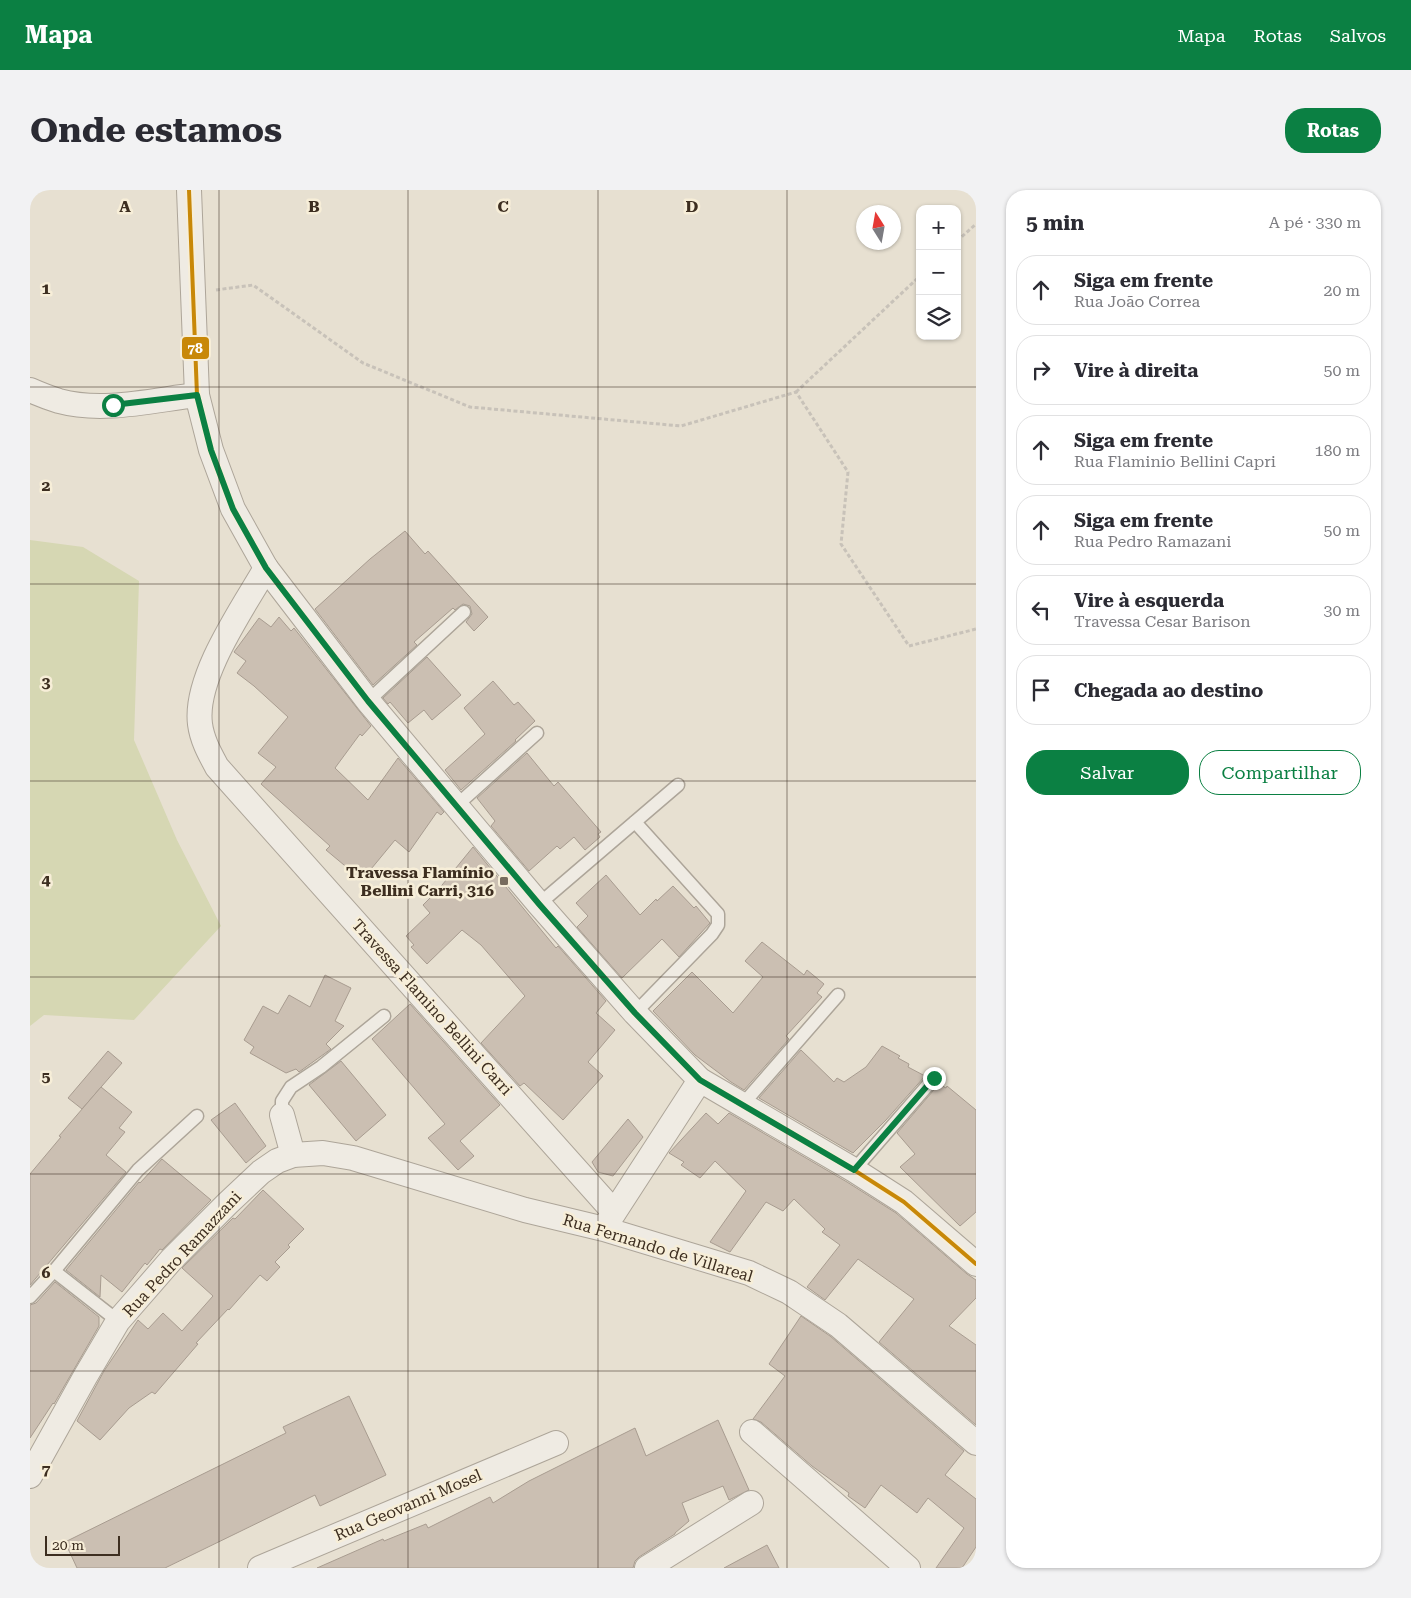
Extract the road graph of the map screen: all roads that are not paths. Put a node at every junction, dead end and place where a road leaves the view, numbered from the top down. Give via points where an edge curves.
1 (189, 190) edge
2 (30, 390) edge
3 (197, 395) junction
4 (266, 568) junction
5 (464, 612) dead end
6 (368, 701) junction
7 (537, 733) dead end
8 (678, 785) dead end
9 (456, 806) junction
10 (635, 822) junction
11 (539, 904) junction
12 (838, 995) dead end
13 (635, 1013) junction
14 (384, 1016) dead end
15 (934, 1078) dead end
16 (700, 1080) junction
17 (744, 1104) junction
18 (282, 1115) joint
19 (198, 1116) dead end
20 (293, 1154) junction
21 (854, 1170) junction
22 (609, 1221) junction
23 (974, 1259) edge
24 (54, 1271) junction
25 (30, 1297) edge
26 (118, 1321) junction
27 (752, 1432) dead end
28 (976, 1442) edge
29 (556, 1443) dead end
30 (35, 1451) edge
31 (30, 1476) edge
32 (751, 1503) dead end
33 (260, 1568) edge
34 (647, 1568) edge
35 (908, 1568) edge

1 - 3 street
2 - 3 street via 59,401 86,405
3 - 4 street via 211,450 233,509
4 - 6 street
4 - 22 street, Travessa Flamino Bellini Carri via 208,671 200,724 207,748 217,767 540,1127
5 - 6 lane
6 - 9 street
7 - 9 lane
8 - 10 lane
9 - 11 street
10 - 11 lane
10 - 13 lane via 718,914 718,924 712,934
11 - 13 street
12 - 17 lane
13 - 16 street
14 - 18 lane via 291,1087 282,1100
15 - 21 lane
16 - 17 street
16 - 22 street
17 - 21 street
18 - 20 street
19 - 24 lane via 138,1170
20 - 22 street, Rua Fernando de Villareal via 323,1153 353,1158 525,1210
20 - 26 street, Rua Pedro Ramazzani via 261,1172 228,1202
21 - 23 street via 904,1202
22 - 28 street, Rua Fernando de Villareal via 749,1273 789,1292 838,1324
24 - 25 lane
24 - 26 lane
26 - 30 street, Rua Pedro Ramazzani
27 - 35 street
29 - 33 street, Rua Geovanni Mosel
30 - 31 street, Rua Pedro Ramazzani
32 - 34 street

